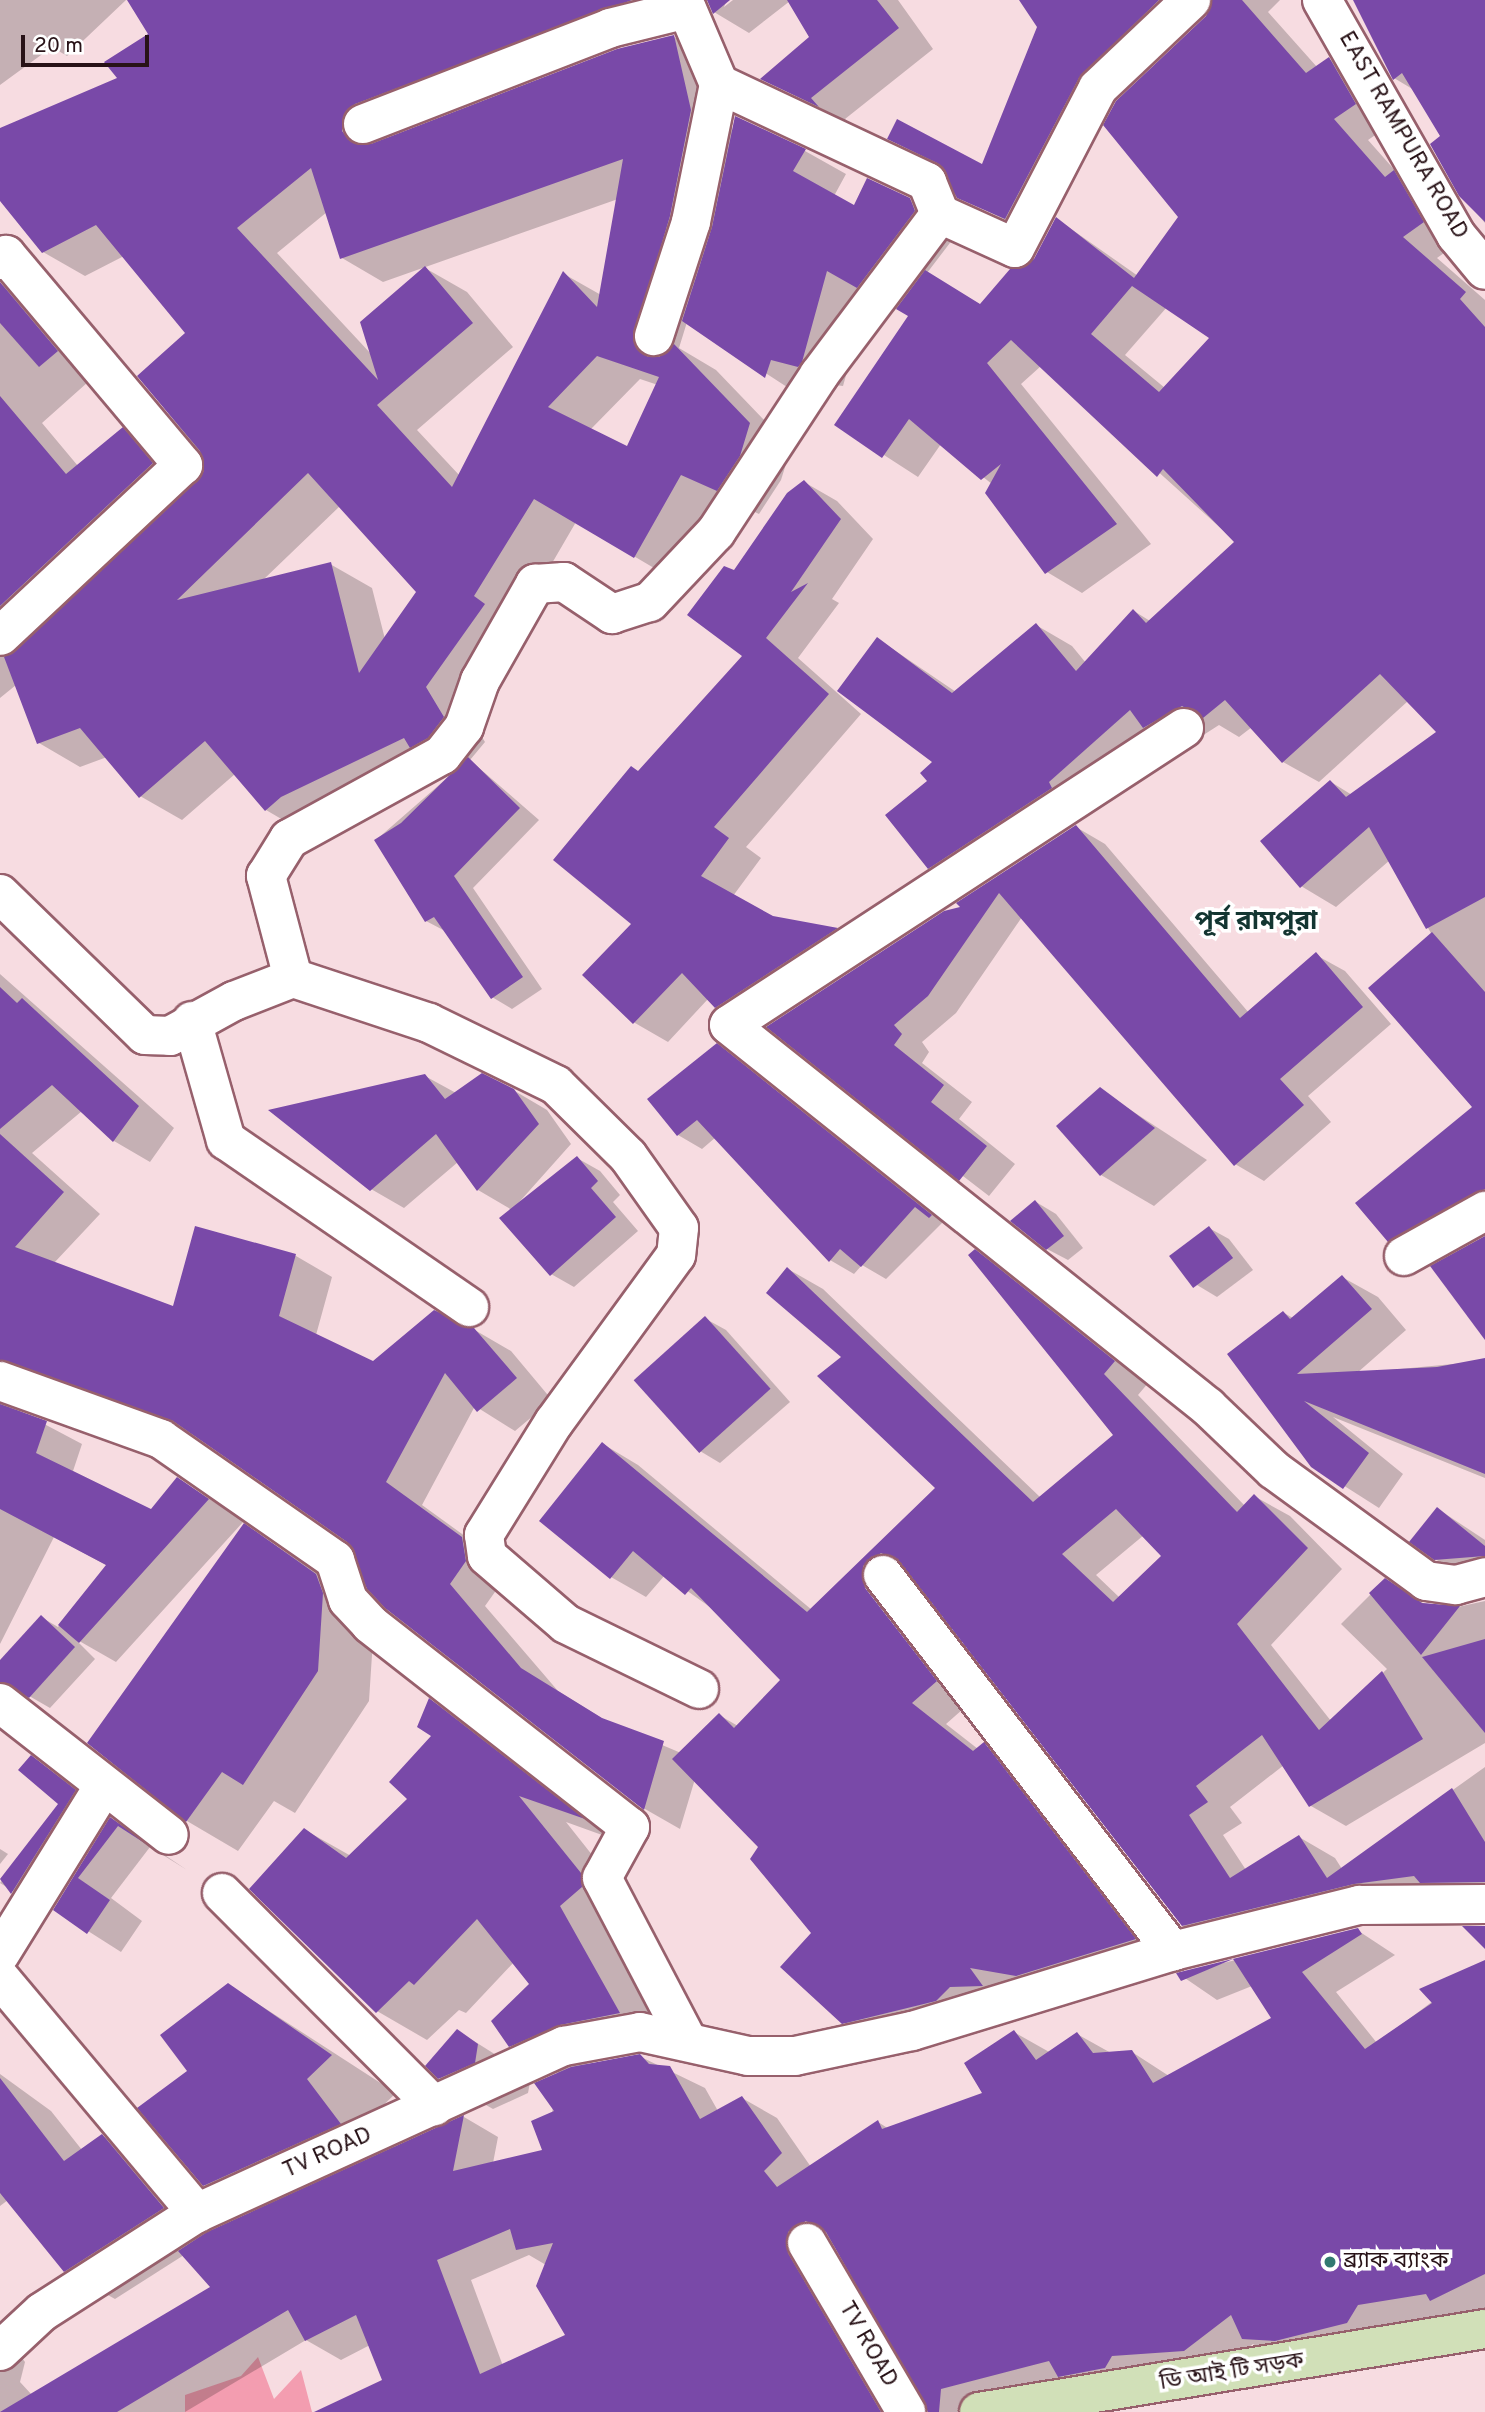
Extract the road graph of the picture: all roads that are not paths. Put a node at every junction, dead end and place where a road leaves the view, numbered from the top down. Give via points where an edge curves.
1 (1191, 0) edge
2 (1322, 0) edge
3 (719, 84) junction
4 (363, 124) dead end
5 (940, 214) junction
6 (0, 260) edge
7 (1485, 270) edge
8 (654, 336) dead end
9 (0, 636) edge
10 (1184, 728) dead end
11 (0, 894) edge
12 (293, 978) junction
13 (192, 1021) junction
14 (1485, 1211) edge
15 (1404, 1256) dead end
16 (469, 1307) dead end
17 (0, 1381) edge
18 (883, 1575) dead end
19 (1485, 1577) edge
20 (699, 1689) dead end
21 (0, 1703) edge
22 (103, 1787) junction
23 (169, 1835) dead end
24 (222, 1893) dead end
25 (1485, 1904) edge
26 (1173, 1951) junction
27 (0, 1954) edge
28 (0, 1978) edge
29 (687, 2038) junction
30 (434, 2106) junction
31 (197, 2213) junction
32 (807, 2243) dead end
33 (1485, 2329) edge
34 (0, 2351) edge
35 (906, 2412) edge
36 (979, 2412) edge

1 - 5 street via 1098,88 1015,248
2 - 7 street, EAST RAMPURA ROAD via 1456,235
3 - 4 street via 687,9 610,28
3 - 5 street via 927,182
3 - 8 street via 691,222
5 - 12 street via 819,375 716,532 650,601 612,614 564,582 535,584 480,681 464,727 442,755 289,839 266,876
6 - 9 street via 6,255 183,465
10 - 19 street via 729,1025 1208,1407 1274,1470 1415,1573 1456,1585
11 - 13 street via 145,1035 170,1036
12 - 13 street
12 - 20 street via 429,1023 556,1085 628,1156 672,1217 678,1228 676,1255 554,1422 484,1535 487,1556 501,1573 566,1624
13 - 16 street via 226,1140
14 - 15 street
17 - 29 street via 162,1439 335,1560 348,1601 370,1624 630,1827 602,1878
18 - 26 street
21 - 22 street
22 - 23 street
22 - 27 street
24 - 30 street
25 - 26 street, TV ROAD via 1359,1905
26 - 29 street, TV ROAD via 829,2050 748,2056
28 - 31 street
29 - 30 street, TV ROAD via 640,2032 564,2046
30 - 31 street, TV ROAD
31 - 34 street, TV ROAD via 42,2312
32 - 35 street, TV ROAD
33 - 36 main road, ডি আই টি সড়ক

